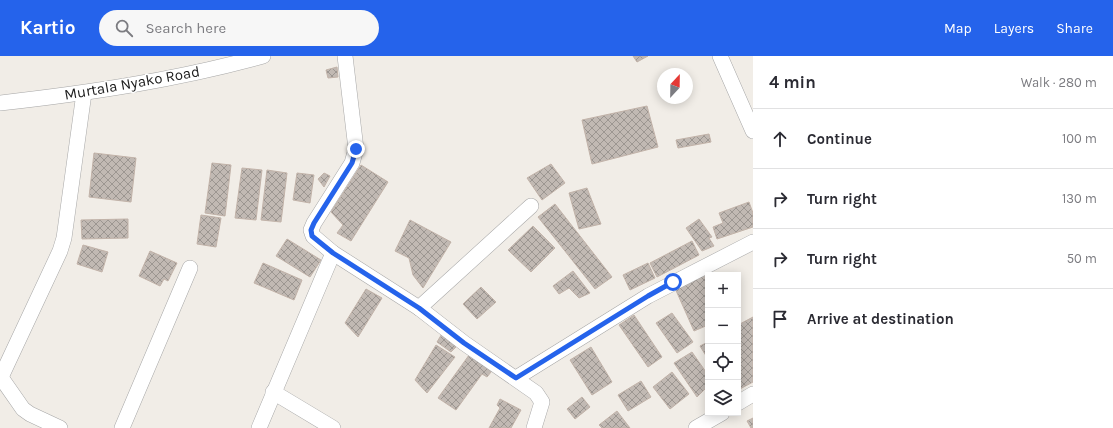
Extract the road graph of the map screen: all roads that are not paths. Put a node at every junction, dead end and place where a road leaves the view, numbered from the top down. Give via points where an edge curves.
1 (263, 56) edge
2 (345, 56) edge
3 (720, 56) edge
4 (84, 93) junction
5 (0, 103) edge
6 (753, 131) edge
7 (531, 206) dead end
8 (753, 242) edge
9 (333, 253) junction
10 (190, 268) dead end
11 (419, 308) junction
12 (1, 376) edge
13 (516, 378) junction
14 (273, 392) junction
15 (753, 394) edge
16 (741, 401) edge
17 (717, 416) edge
18 (60, 428) edge
19 (122, 428) edge
20 (259, 428) edge
21 (333, 428) edge
22 (534, 428) edge
23 (696, 428) edge

1 - 4 street, Murtala Nyako Road via 168,80
2 - 9 street via 355,155 311,230 312,236
3 - 6 street
4 - 5 street, Murtala Nyako Road
4 - 12 street via 64,238
7 - 11 street
8 - 13 street via 648,296
9 - 11 street
9 - 14 street
10 - 19 street
11 - 13 street via 464,343
12 - 18 street via 23,409
13 - 22 street via 536,393 542,402
14 - 20 street
14 - 21 street
15 - 16 street
17 - 23 street

